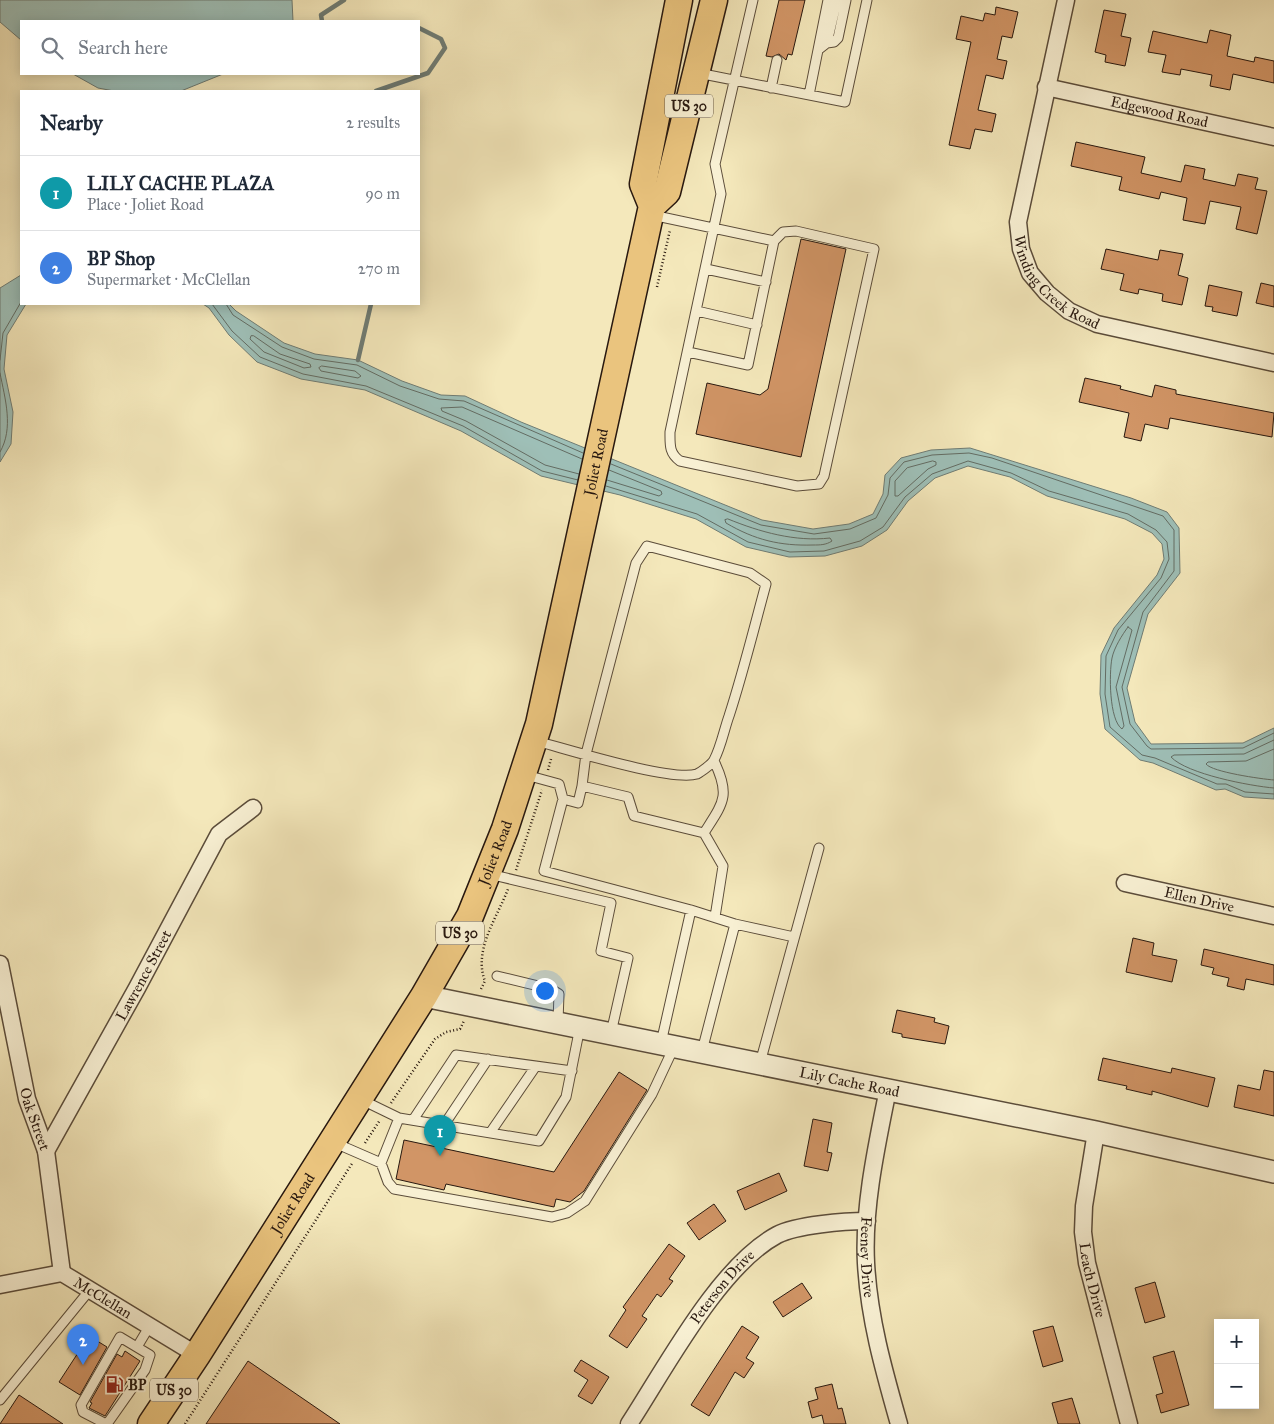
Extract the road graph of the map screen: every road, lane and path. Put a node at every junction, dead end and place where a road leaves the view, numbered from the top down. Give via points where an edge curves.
1 (679, 0) edge
2 (714, 0) edge
3 (753, 0) edge
4 (828, 0) edge
5 (837, 0) edge
6 (846, 0) edge
7 (867, 0) edge
8 (1066, 0) edge
9 (828, 43) junction
10 (818, 50) junction
11 (777, 60) dead end
12 (698, 72) junction
13 (735, 80) junction
14 (1046, 87) junction
15 (771, 88) junction
16 (809, 95) junction
17 (1274, 137) edge
18 (651, 210) junction
19 (714, 228) junction
20 (774, 241) junction
21 (706, 269) junction
22 (766, 282) junction
23 (697, 311) junction
24 (757, 324) junction
25 (688, 352) junction
26 (1274, 363) edge
27 (534, 741) junction
28 (586, 754) junction
29 (714, 761) junction
30 (523, 774) junction
31 (582, 786) junction
32 (562, 799) junction
33 (252, 808) dead end
34 (704, 833) junction
35 (819, 848) dead end
36 (487, 873) junction
37 (1125, 883) dead end
38 (691, 910) junction
39 (715, 916) junction
40 (1274, 916) edge
41 (735, 924) junction
42 (794, 937) junction
43 (0, 964) edge
44 (497, 976) dead end
45 (424, 996) junction
46 (558, 1022) junction
47 (580, 1027) junction
48 (460, 1029) dead end
49 (611, 1033) junction
50 (668, 1044) junction
51 (702, 1051) junction
52 (488, 1059) junction
53 (760, 1063) junction
54 (536, 1066) junction
55 (572, 1070) junction
56 (888, 1089) junction
57 (359, 1099) junction
58 (386, 1111) junction
59 (399, 1118) junction
60 (413, 1120) junction
61 (444, 1125) junction
62 (1096, 1132) junction
63 (490, 1133) junction
64 (332, 1142) junction
65 (46, 1151) junction
66 (359, 1154) junction
67 (381, 1163) junction
68 (1274, 1172) edge
69 (867, 1221) junction
70 (62, 1273) junction
71 (0, 1286) edge
72 (89, 1291) junction
73 (149, 1327) junction
74 (137, 1347) junction
75 (197, 1355) junction
76 (0, 1400) edge
77 (106, 1424) edge
78 (151, 1424) edge
79 (185, 1424) edge
80 (629, 1424) edge
81 (899, 1424) edge
82 (1129, 1424) edge

1 - 18 main road, US 30 via 644,184
2 - 12 main road, Joliet Road / US 30
3 - 13 lane
4 - 10 lane
5 - 9 lane
6 - 9 lane via 838,38
7 - 16 lane via 845,102
8 - 14 street, Winding Creek Road
9 - 10 lane
10 - 16 lane
11 - 15 lane
12 - 13 lane
12 - 18 main road, Joliet Road / US 30 via 667,192
13 - 15 lane
13 - 19 lane via 715,164 721,194
14 - 17 street, Edgewood Road
14 - 26 street, Winding Creek Road via 1018,222 1021,249 1030,273 1047,294 1069,311 1097,324
15 - 16 lane
18 - 19 lane
18 - 27 main road, Joliet Road / US 30
19 - 20 lane
19 - 21 lane
20 - 22 lane
20 - 25 lane via 787,230 874,249 824,476 819,484 797,486 680,461 673,456 670,432
21 - 22 lane
21 - 23 lane
22 - 24 lane
23 - 24 lane
23 - 25 lane
24 - 25 lane via 748,365
27 - 28 lane
27 - 30 main road, Joliet Road / US 30
28 - 29 lane via 670,774 696,774
28 - 29 lane via 636,563 647,546 750,573 766,584 744,669
28 - 31 lane
29 - 34 lane via 725,793
30 - 32 lane via 559,784
30 - 36 main road, Joliet Road / US 30
31 - 32 lane via 578,803
31 - 34 lane via 628,797 634,816
32 - 38 lane via 544,871
33 - 65 street, Lawrence Street via 219,834
34 - 39 lane via 723,866
35 - 42 lane
36 - 45 main road, Joliet Road / US 30 via 470,916
36 - 49 lane via 611,903 601,951 628,958
37 - 40 street, Ellen Drive
38 - 39 lane
38 - 50 lane
39 - 41 lane
41 - 42 lane
41 - 51 lane
42 - 53 lane
43 - 65 street, Oak Street via 27,1099
44 - 46 lane via 560,994
45 - 46 street, Lily Cache Road
45 - 57 main road, Joliet Road / US 30
46 - 47 street, Lily Cache Road
47 - 49 street, Lily Cache Road
47 - 55 lane
48 - 58 path via 441,1033 427,1048
49 - 50 street, Lily Cache Road
50 - 51 street, Lily Cache Road
50 - 67 lane via 652,1094 584,1201 567,1213 552,1217 394,1189
51 - 53 street, Lily Cache Road
52 - 54 lane
52 - 60 lane via 456,1055
52 - 61 lane
53 - 56 street, Lily Cache Road
54 - 55 lane
54 - 63 lane
55 - 63 lane via 566,1097 539,1141
56 - 62 street, Lily Cache Road
56 - 69 street, Feeney Drive
57 - 58 lane
57 - 64 main road, Joliet Road / US 30
58 - 59 lane
58 - 66 path
59 - 60 lane
59 - 67 lane
60 - 61 lane
61 - 63 lane
62 - 68 street, Lily Cache Road
62 - 82 street, Leach Drive via 1084,1206 1086,1255 1094,1298
64 - 66 lane
64 - 75 main road, Joliet Road / US 30
65 - 70 street, Oak Street
66 - 67 lane
66 - 79 path
69 - 80 street, Peterson Drive via 842,1220 778,1235 746,1259 712,1296
69 - 81 street, Feeney Drive via 870,1307
70 - 71 street, McClellan
70 - 72 street, McClellan
72 - 73 street, McClellan
72 - 76 lane
73 - 74 lane
73 - 75 street, McClellan
74 - 77 lane via 150,1355 145,1370
74 - 77 lane via 120,1337 81,1405 83,1412
75 - 78 main road, Joliet Road / US 30

